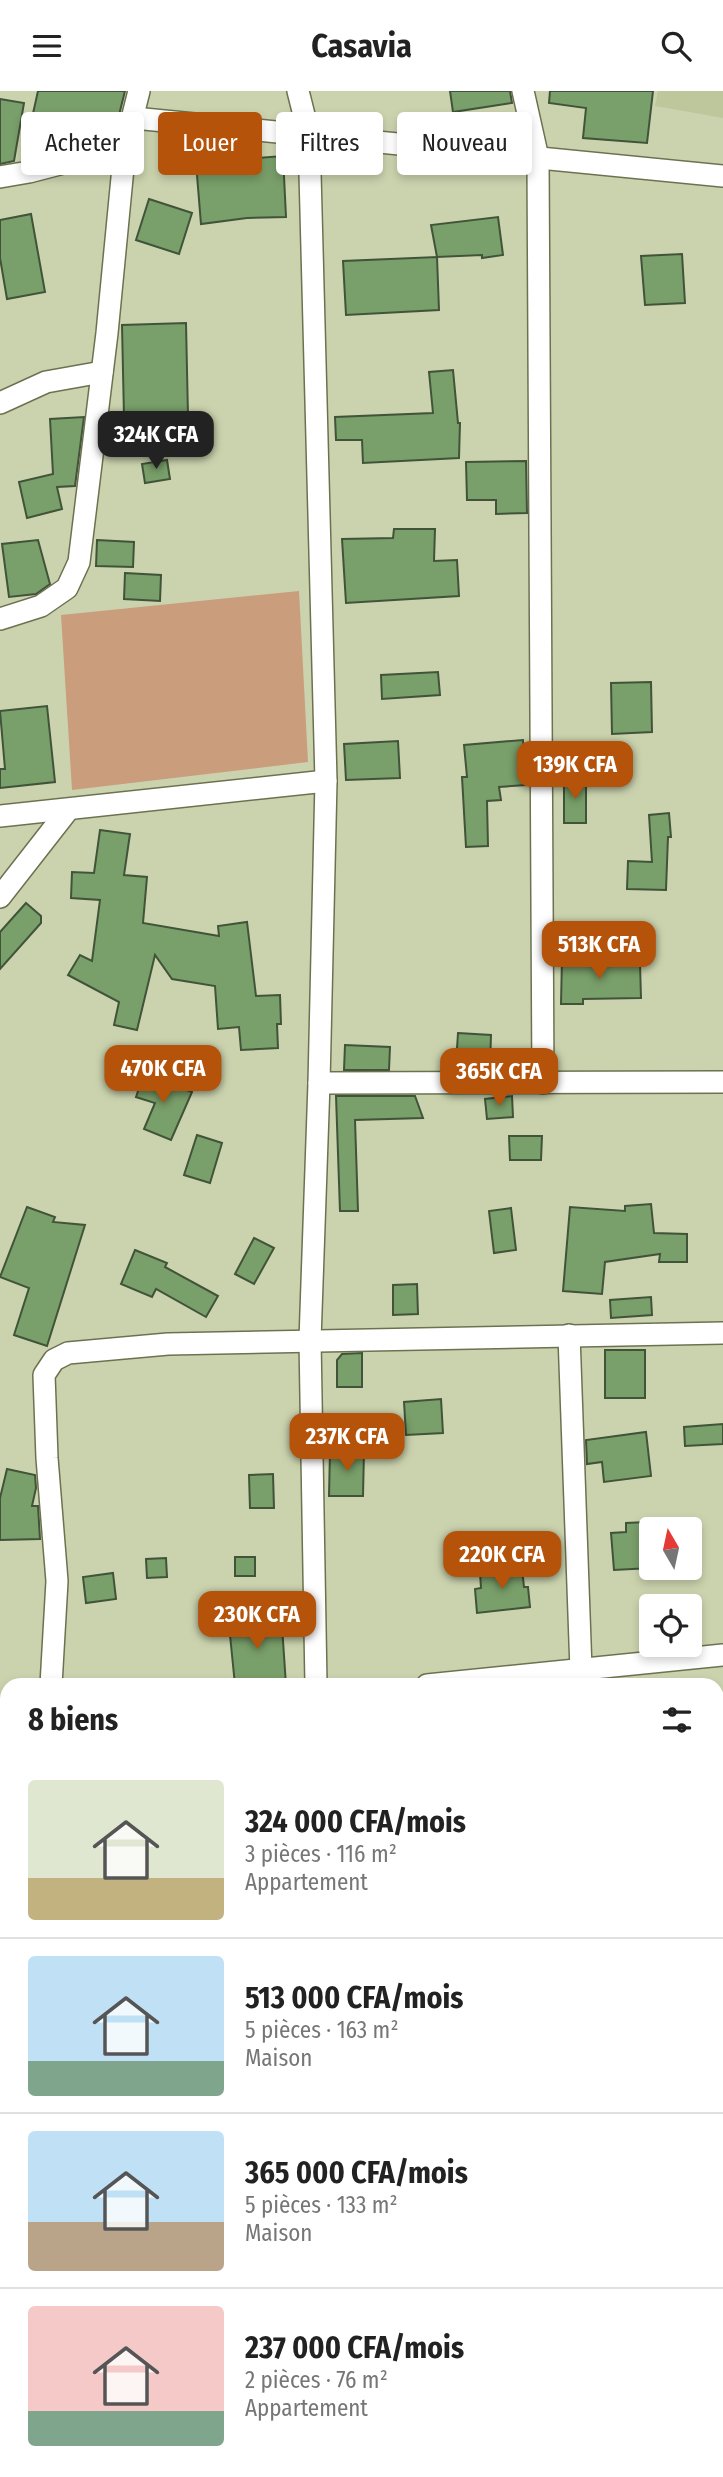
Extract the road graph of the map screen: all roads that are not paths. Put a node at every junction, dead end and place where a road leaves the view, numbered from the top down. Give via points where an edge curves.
1 (139, 91) edge
2 (298, 91) edge
3 (523, 91) edge
4 (135, 112) edge
5 (303, 112) edge
6 (144, 119) edge
7 (276, 132) edge
8 (383, 142) edge
9 (538, 158) junction
10 (21, 173) edge
11 (122, 175) edge
12 (310, 175) edge
13 (723, 176) edge
14 (0, 177) edge
15 (102, 372) junction
16 (0, 403) edge
17 (0, 618) edge
18 (326, 781) junction
19 (68, 810) junction
20 (0, 816) edge
21 (0, 897) edge
22 (723, 1082) edge
23 (319, 1083) junction
24 (543, 1083) junction
25 (723, 1333) edge
26 (569, 1335) junction
27 (310, 1340) junction
28 (723, 1655) edge
29 (581, 1669) junction
30 (51, 1678) edge
31 (316, 1678) edge
32 (515, 1678) edge

1 - 4 street
2 - 5 street
3 - 9 street
6 - 7 street
8 - 9 street
9 - 13 street
9 - 24 street
10 - 14 street
11 - 15 street
12 - 18 street
15 - 16 street via 46,382
15 - 17 street via 79,562 67,588 59,594 41,606
18 - 19 street
18 - 23 street
19 - 20 street
19 - 21 street
22 - 24 street
23 - 24 street
23 - 27 street
25 - 26 street
26 - 27 street
26 - 29 street
27 - 30 street via 168,1344 68,1353 54,1360 44,1375 57,1581
27 - 31 street
28 - 29 street
29 - 32 street

